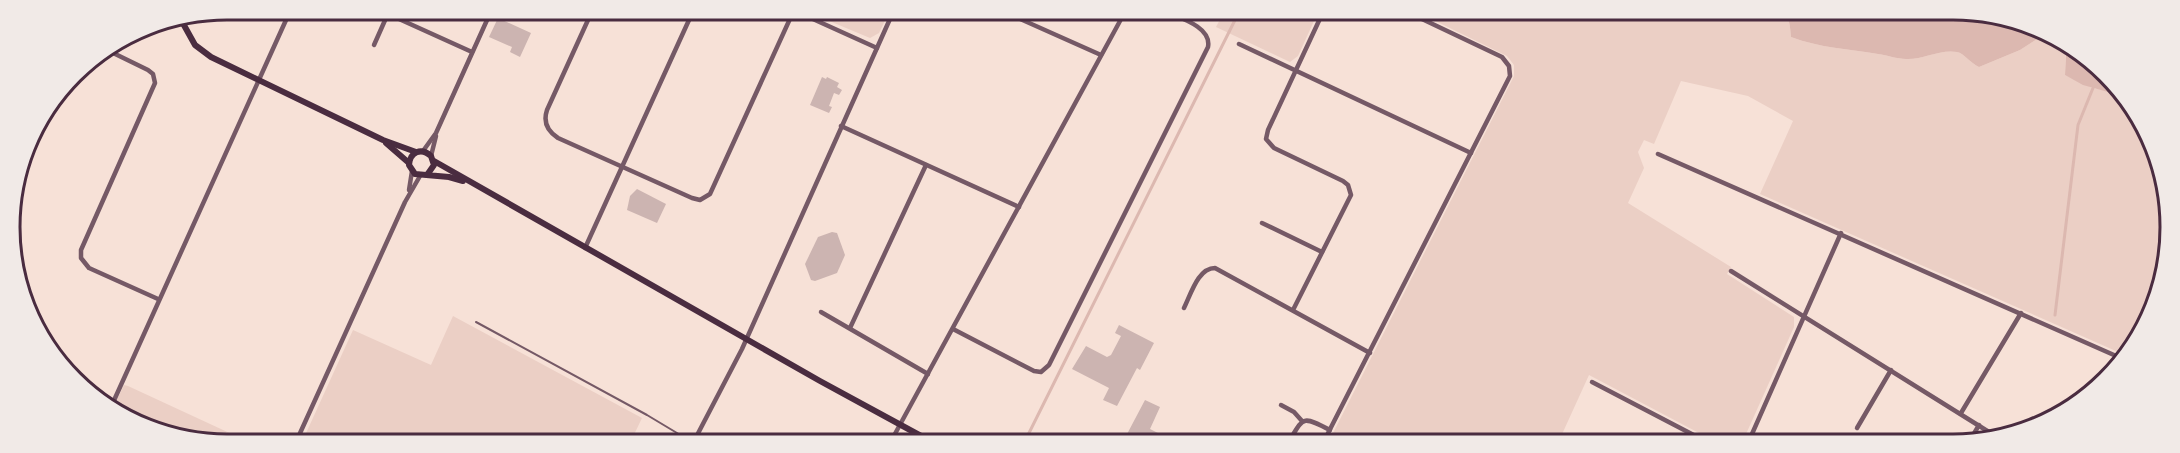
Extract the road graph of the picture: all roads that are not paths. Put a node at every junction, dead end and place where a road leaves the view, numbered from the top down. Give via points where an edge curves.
1 (286, 20) edge
2 (385, 20) edge
3 (406, 20) edge
4 (487, 20) edge
5 (588, 20) edge
6 (689, 20) edge
7 (789, 20) edge
8 (816, 20) edge
9 (890, 20) edge
10 (1022, 20) edge
11 (1121, 20) edge
12 (1182, 20) edge
13 (1319, 20) edge
14 (1424, 20) edge
15 (184, 25) edge
16 (1239, 44) dead end
17 (374, 45) dead end
18 (877, 48) junction
19 (472, 52) junction
20 (113, 53) edge
21 (1101, 56) junction
22 (1296, 70) junction
23 (258, 80) junction
24 (842, 126) junction
25 (436, 133) junction
26 (383, 141) junction
27 (423, 151) junction
28 (416, 152) junction
29 (1471, 153) junction
30 (1658, 154) dead end
31 (432, 159) junction
32 (409, 163) junction
33 (926, 165) junction
34 (622, 167) junction
35 (412, 171) junction
36 (423, 175) junction
37 (469, 183) junction
38 (408, 196) junction
39 (1019, 207) junction
40 (1262, 223) dead end
41 (1841, 233) junction
42 (585, 248) junction
43 (1322, 252) junction
44 (1731, 271) dead end
45 (158, 299) junction
46 (1185, 308) dead end
47 (1293, 310) junction
48 (821, 312) dead end
49 (2021, 314) junction
50 (1803, 316) junction
51 (476, 322) dead end
52 (850, 328) junction
53 (953, 328) junction
54 (746, 339) junction
55 (1370, 353) junction
56 (2116, 356) edge
57 (1891, 370) junction
58 (928, 374) junction
59 (1592, 382) dead end
60 (114, 401) edge
61 (1281, 405) dead end
62 (1961, 413) junction
63 (1302, 421) junction
64 (901, 424) junction
65 (1978, 425) junction
66 (1857, 429) dead end
67 (1330, 430) junction
68 (1987, 431) edge
69 (1974, 432) edge
70 (1293, 433) edge
71 (1328, 433) edge
72 (1689, 433) edge
73 (1752, 433) edge
74 (300, 434) edge
75 (679, 434) edge
76 (697, 434) edge
77 (895, 434) edge
78 (918, 434) edge

1 - 23 street
2 - 17 street
3 - 19 street
4 - 19 street
5 - 34 street via 547,110 545,123 553,135
6 - 34 street
7 - 34 street via 707,197 696,200
8 - 18 street
9 - 18 street
10 - 21 street
11 - 21 street
12 - 53 street via 1209,37 1208,47 1047,368 1034,371
13 - 22 street
14 - 29 street via 1502,57 1509,66 1510,76
15 - 23 main road via 202,51
16 - 22 street
18 - 24 street
19 - 25 street
20 - 45 street via 148,70 155,83 80,255 88,268
21 - 39 street
22 - 29 street
22 - 43 street via 1266,140 1274,148 1343,181 1350,189 1350,198
23 - 26 main road
23 - 45 street
24 - 33 street
24 - 54 street
25 - 27 street
25 - 31 street
26 - 28 main road
26 - 32 main road
27 - 28 main road
27 - 31 main road
28 - 32 main road
29 - 55 street
30 - 41 street
31 - 36 main road via 433,169
31 - 37 main road
32 - 35 main road
33 - 39 street
33 - 52 street
34 - 42 street
35 - 36 main road
35 - 38 street
36 - 37 main road
36 - 38 street
37 - 42 main road
38 - 74 street
39 - 53 street
40 - 43 street
41 - 49 street
41 - 50 street
42 - 54 main road
43 - 47 street
44 - 50 street
45 - 60 street
46 - 47 street via 1202,272 1211,267
47 - 55 street
48 - 52 street
49 - 56 street
49 - 62 street
50 - 57 street
50 - 73 street
51 - 75 lane
52 - 58 street
53 - 58 street
54 - 64 main road
54 - 76 street
55 - 67 street
57 - 62 street
57 - 66 street
58 - 64 street
59 - 72 street
61 - 63 street
62 - 65 street
63 - 67 street via 1312,421
63 - 70 street
64 - 77 street
64 - 78 main road
65 - 68 street
65 - 69 street
67 - 71 street

